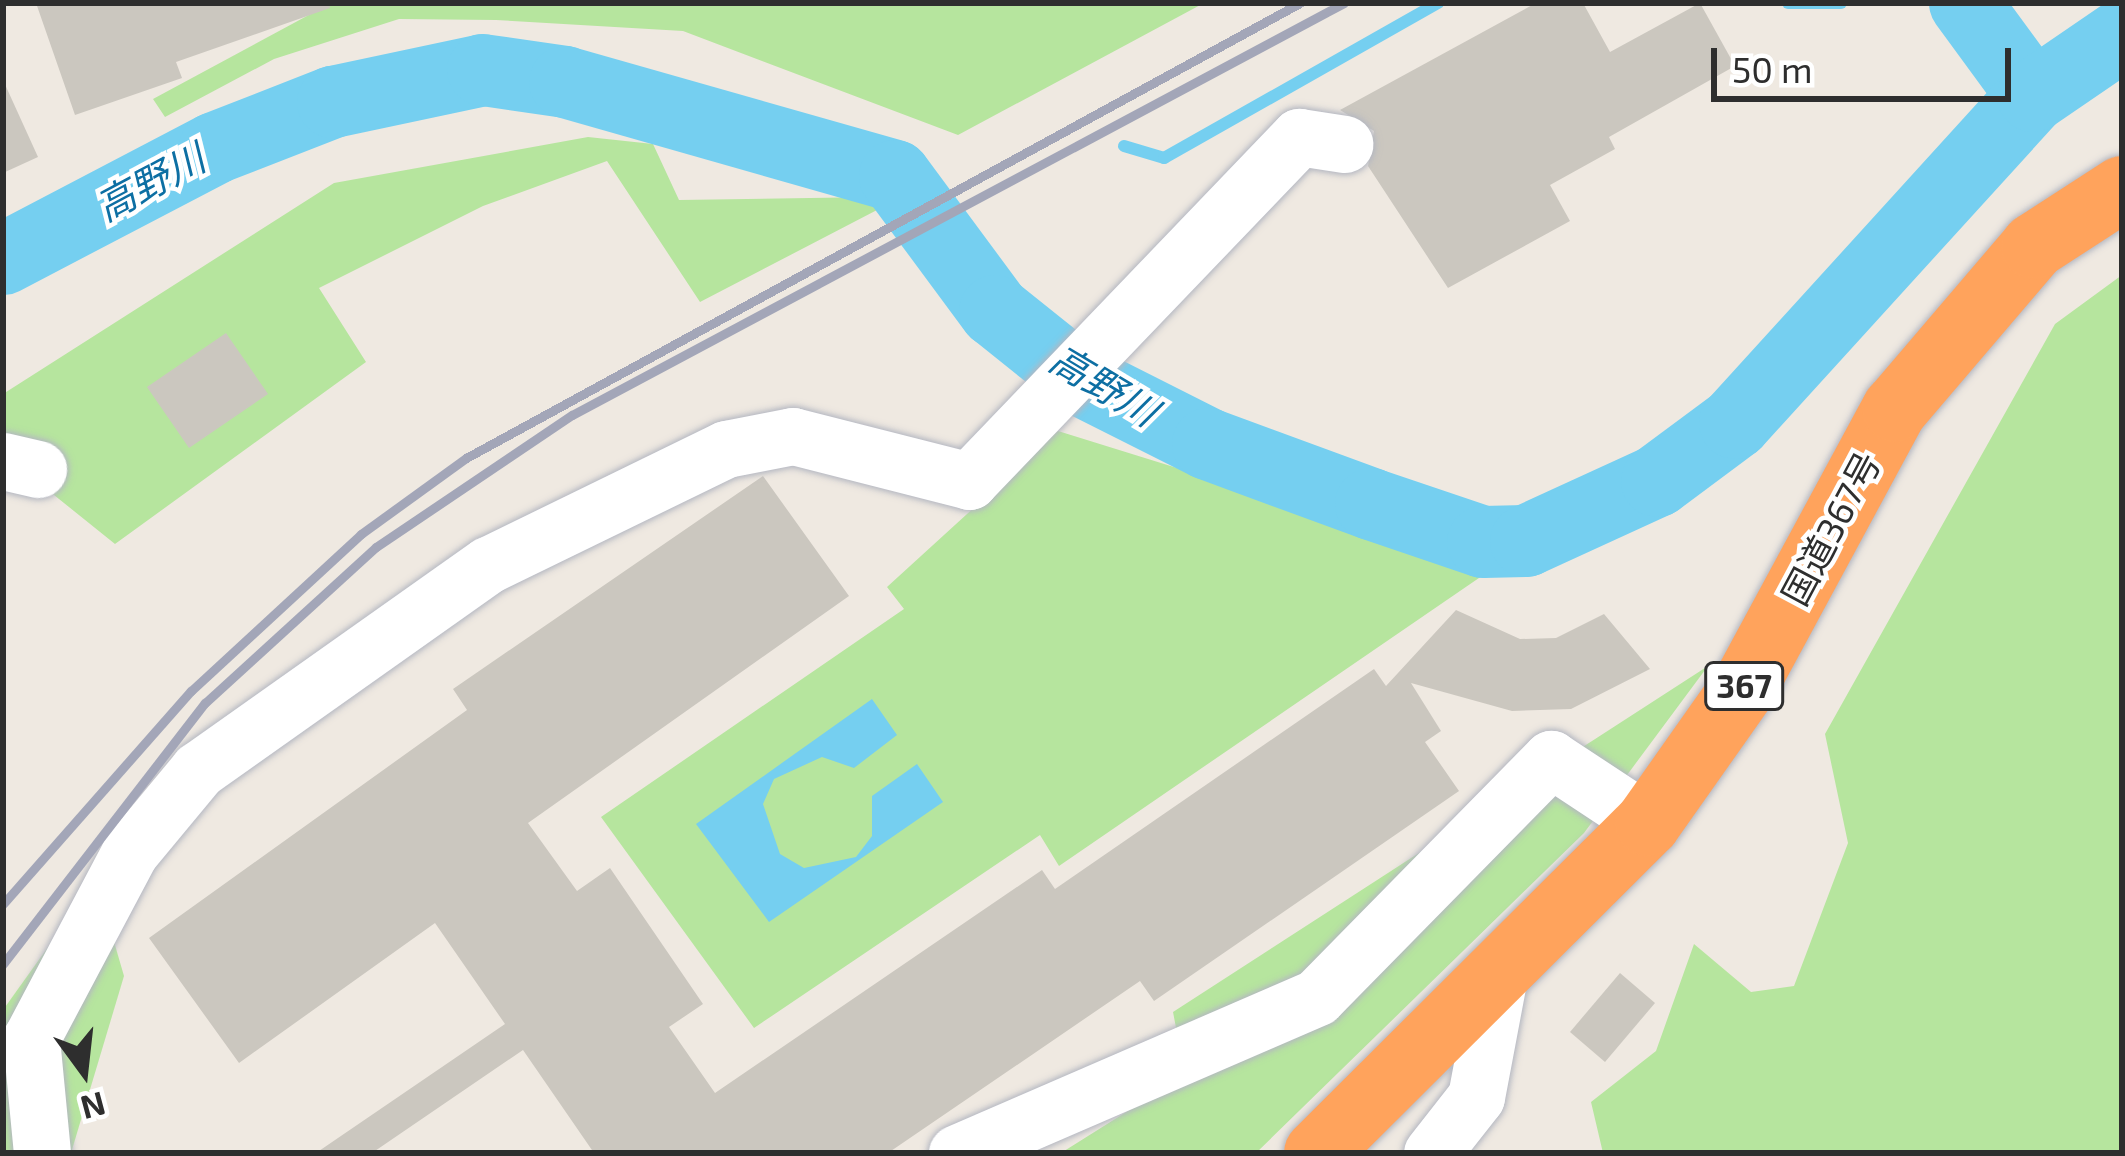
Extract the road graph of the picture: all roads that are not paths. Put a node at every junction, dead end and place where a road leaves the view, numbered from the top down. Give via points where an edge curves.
1 (1344, 144) dead end
2 (2122, 190) edge
3 (1648, 823) junction
4 (1500, 970) junction
5 (42, 1153) edge
6 (957, 1153) edge
7 (1317, 1153) edge
8 (1432, 1153) edge

1 - 5 lane via 1299,137 969,481 793,436 690,464 488,565 198,770 130,852 31,1039
2 - 3 highway, 国道367号 / 367 via 2034,246 1895,409 1746,684
3 - 4 highway, 国道367号 / 367
3 - 6 lane via 1552,759 1317,997
4 - 7 highway, 国道367号 / 367
4 - 8 lane via 1476,1097

